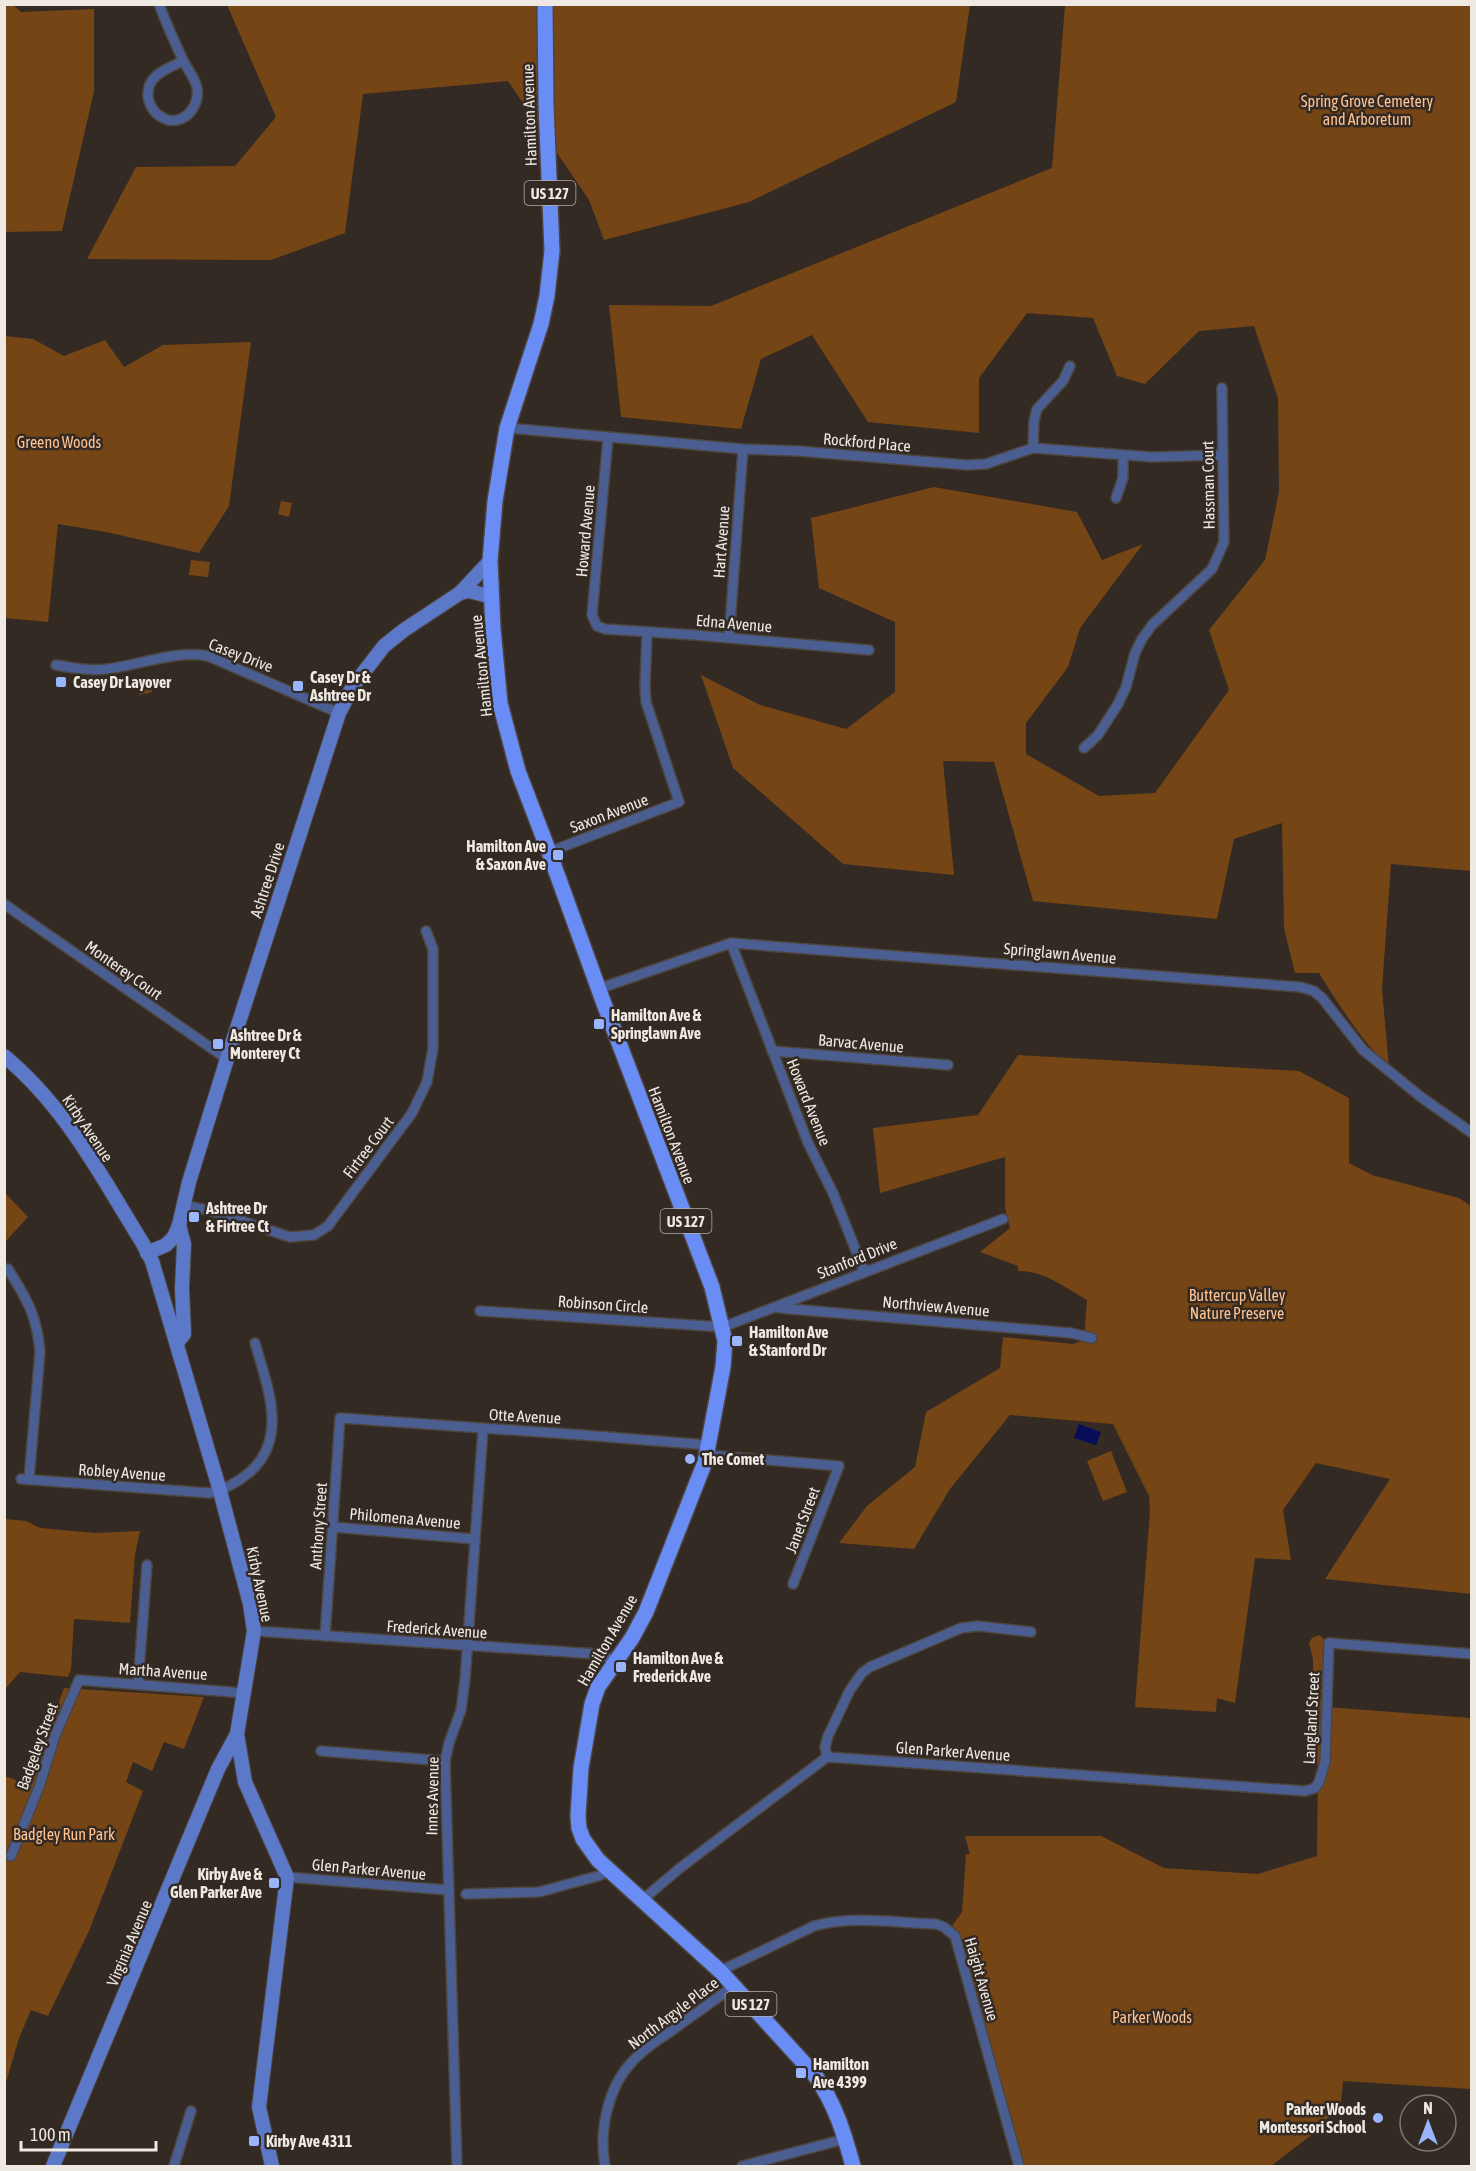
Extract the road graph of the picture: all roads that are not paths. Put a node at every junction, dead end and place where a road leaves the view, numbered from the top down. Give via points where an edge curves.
1 (159, 4) edge
2 (545, 4) edge
3 (183, 61) junction
4 (1070, 366) dead end
5 (1222, 388) dead end
6 (507, 428) junction
7 (608, 438) junction
8 (1033, 448) junction
9 (743, 449) junction
10 (1123, 455) junction
11 (1222, 456) junction
12 (1116, 498) dead end
13 (490, 561) junction
14 (460, 593) junction
15 (492, 597) junction
16 (597, 626) joint
17 (647, 633) junction
18 (729, 638) junction
19 (869, 650) dead end
20 (56, 665) dead end
21 (339, 713) junction
22 (1084, 748) dead end
23 (549, 852) junction
24 (4, 904) edge
25 (426, 931) dead end
26 (730, 943) junction
27 (598, 989) junction
28 (772, 1051) junction
29 (4, 1056) edge
30 (227, 1059) junction
31 (948, 1065) dead end
32 (1472, 1133) edge
33 (184, 1205) junction
34 (1003, 1219) dead end
35 (179, 1225) junction
36 (147, 1253) junction
37 (8, 1269) dead end
38 (864, 1271) junction
39 (777, 1308) junction
40 (480, 1311) dead end
41 (723, 1327) junction
42 (1092, 1338) dead end
43 (177, 1343) junction
44 (255, 1343) dead end
45 (340, 1418) joint
46 (483, 1429) junction
47 (708, 1450) junction
48 (839, 1466) joint
49 (220, 1491) junction
50 (333, 1527) junction
51 (474, 1539) junction
52 (147, 1565) dead end
53 (793, 1584) dead end
54 (254, 1630) junction
55 (1031, 1632) dead end
56 (325, 1636) junction
57 (466, 1646) junction
58 (1472, 1654) edge
59 (617, 1661) junction
60 (79, 1680) joint
61 (138, 1684) junction
62 (244, 1693) junction
63 (237, 1734) junction
64 (321, 1751) dead end
65 (827, 1757) junction
66 (445, 1761) junction
67 (1311, 1790) joint
68 (11, 1856) dead end
69 (609, 1871) junction
70 (287, 1877) junction
71 (448, 1890) junction
72 (466, 1894) dead end
73 (641, 1901) junction
74 (720, 1971) junction
75 (734, 1986) junction
76 (191, 2111) dead end
77 (845, 2139) junction
78 (53, 2166) edge
79 (174, 2166) edge
80 (272, 2166) edge
81 (457, 2166) edge
82 (605, 2166) edge
83 (742, 2166) edge
84 (853, 2166) edge
85 (1018, 2166) edge

1 - 3 street
2 - 6 main road, Hamilton Avenue / US 127 via 552,259 541,324
3 - 3 street via 159,72 147,89 154,112 162,118 175,121 194,107 196,86
4 - 8 street via 1063,381 1036,408
5 - 11 street, Hassman Court
6 - 7 street, Rockford Place
6 - 13 main road, Hamilton Avenue / US 127
7 - 9 street, Rockford Place
7 - 16 street, Howard Avenue via 592,615
8 - 9 street, Rockford Place via 986,464 967,465
8 - 10 street, Rockford Place
9 - 18 street, Hart Avenue
10 - 11 street, Rockford Place
10 - 12 street via 1123,478
11 - 22 street, Hassman Court via 1225,527 1219,555 1206,575 1142,639 1118,704 1098,735
13 - 14 street, Ashtree Drive
13 - 15 main road, Hamilton Avenue / US 127
14 - 15 street via 470,591
14 - 21 street, Ashtree Drive via 384,646 353,686
15 - 23 main road, Hamilton Avenue / US 127 via 500,703 518,771
16 - 17 street, Edna Avenue
17 - 18 street, Edna Avenue
17 - 23 street, Saxon Avenue via 646,702 679,802
18 - 19 street, Edna Avenue
20 - 21 street, Casey Drive via 96,669 178,655 208,656
21 - 30 street, Ashtree Drive
23 - 27 main road, Hamilton Avenue / US 127
24 - 30 street, Monterey Court
25 - 33 street, Firtree Court via 433,949 433,1048 427,1082 412,1113 328,1226 314,1235 290,1237
26 - 27 street, Springlawn Avenue
26 - 28 street, Howard Avenue
26 - 32 street, Springlawn Avenue via 1300,987 1322,998 1363,1050
27 - 41 main road, Hamilton Avenue / US 127 via 712,1287
28 - 31 street, Barvac Avenue
28 - 38 street, Howard Avenue
29 - 36 street, Kirby Avenue via 36,1084 70,1127
30 - 33 street, Ashtree Drive
33 - 35 street, Ashtree Drive
34 - 38 street, Stanford Drive
35 - 36 street, Ashtree Drive via 166,1245
35 - 43 street via 184,1244 184,1334
36 - 43 street, Kirby Avenue
37 - 49 street, Robley Avenue via 31,1307 39,1331 25,1479
38 - 39 street, Stanford Drive
39 - 41 street, Stanford Drive
39 - 42 street, Northview Avenue
40 - 41 street, Robinson Circle
41 - 47 main road, Hamilton Avenue / US 127 via 723,1367
43 - 49 street, Kirby Avenue
44 - 49 street via 270,1398 272,1433 257,1466
45 - 46 street, Otte Avenue
45 - 50 street, Anthony Street
46 - 47 street, Otte Avenue via 583,1435
46 - 51 street, Innes Avenue
47 - 48 street, Otte Avenue
47 - 59 main road, Hamilton Avenue / US 127 via 646,1612
48 - 53 street, Janet Street
49 - 54 street, Kirby Avenue
50 - 51 street, Philomena Avenue
50 - 56 street, Anthony Street
51 - 57 street, Innes Avenue
52 - 61 street
54 - 56 street, Frederick Avenue
54 - 62 street, Kirby Avenue
55 - 65 street via 961,1628 870,1667 855,1681 832,1726 825,1747
56 - 57 street, Frederick Avenue
57 - 59 street, Frederick Avenue via 598,1654
57 - 66 street, Innes Avenue via 461,1710
58 - 67 street, Langland Street via 1329,1643 1325,1762 1320,1782
59 - 69 main road, Hamilton Avenue / US 127 via 592,1704 578,1799 583,1839
60 - 61 street, Martha Avenue
60 - 68 street, Badgeley Street
61 - 62 street, Martha Avenue
62 - 63 street, Kirby Avenue
63 - 70 street, Kirby Avenue via 245,1782
63 - 78 street, Virginia Avenue via 218,1769
64 - 66 street
65 - 67 street, Glen Parker Avenue
65 - 73 street
66 - 71 street, Innes Avenue
69 - 72 street via 539,1892
69 - 73 main road, Hamilton Avenue / US 127
70 - 71 street, Glen Parker Avenue
70 - 80 street via 259,2107
71 - 81 street, Innes Avenue
73 - 74 main road, Hamilton Avenue / US 127
74 - 75 main road, Hamilton Avenue / US 127
74 - 85 street, Haight Avenue via 826,1923 936,1924 949,1930 955,1936
75 - 77 main road, Hamilton Avenue / US 127 via 814,2074 832,2103
75 - 82 street, North Argyle Place via 630,2064 608,2108 603,2142
76 - 79 street
77 - 83 street
77 - 84 main road, Hamilton Avenue / US 127

